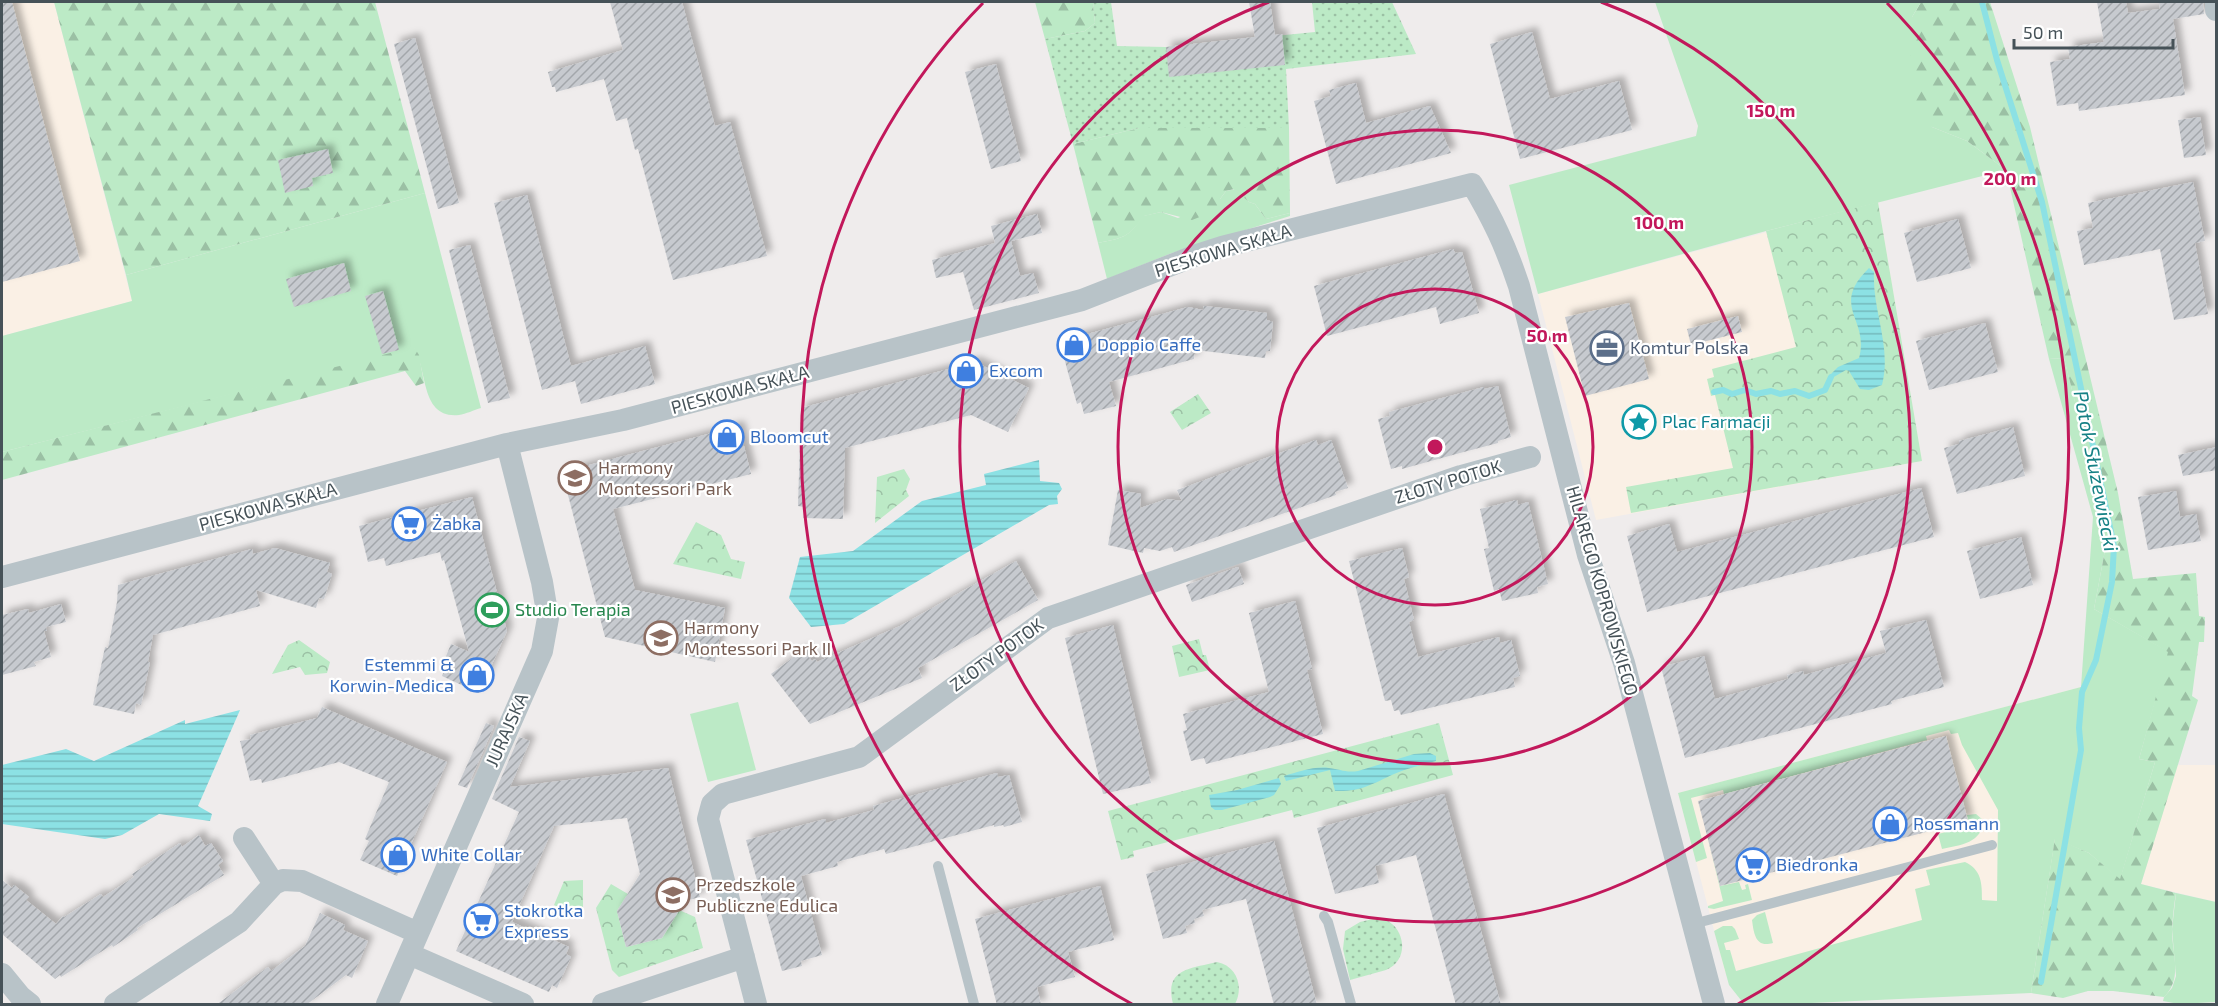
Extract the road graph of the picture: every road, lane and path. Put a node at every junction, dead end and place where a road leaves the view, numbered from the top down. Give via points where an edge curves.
1 (2216, 2) edge
2 (2217, 10) edge
3 (1472, 184) joint
4 (507, 444) junction
5 (1530, 457) dead end
6 (2, 577) edge
7 (244, 838) dead end
8 (1992, 845) dead end
9 (938, 866) dead end
10 (274, 884) junction
11 (1324, 916) dead end
12 (1693, 924) junction
13 (418, 933) junction
14 (409, 954) junction
15 (744, 957) junction
16 (2, 974) edge
17 (30, 1005) edge
18 (115, 1005) edge
19 (387, 1005) edge
20 (523, 1005) edge
21 (603, 1005) edge
22 (756, 1005) edge
23 (974, 1005) edge
24 (1351, 1005) edge
25 (1714, 1005) edge

1 - 2 street
3 - 4 street, PIESKOWA SKAŁA via 1222,247 1082,300 623,420
3 - 12 street, HILAREGO KOPROWSKIEGO via 1506,246 1519,286 1588,555 1624,663
4 - 6 street, PIESKOWA SKAŁA
4 - 13 street, JURAJSKA via 542,582 547,634
5 - 15 street, ZŁOTY POTOK via 1461,476 1048,618 859,757 723,794 712,804 708,819
7 - 10 street
8 - 12 lane
9 - 23 lane
10 - 13 street via 283,880 302,881
10 - 18 street via 239,922
11 - 24 lane
12 - 25 street, HILAREGO KOPROWSKIEGO
13 - 14 street, JURAJSKA
14 - 19 street, JURAJSKA
14 - 20 street
15 - 21 street
15 - 22 street, ZŁOTY POTOK
16 - 17 street

